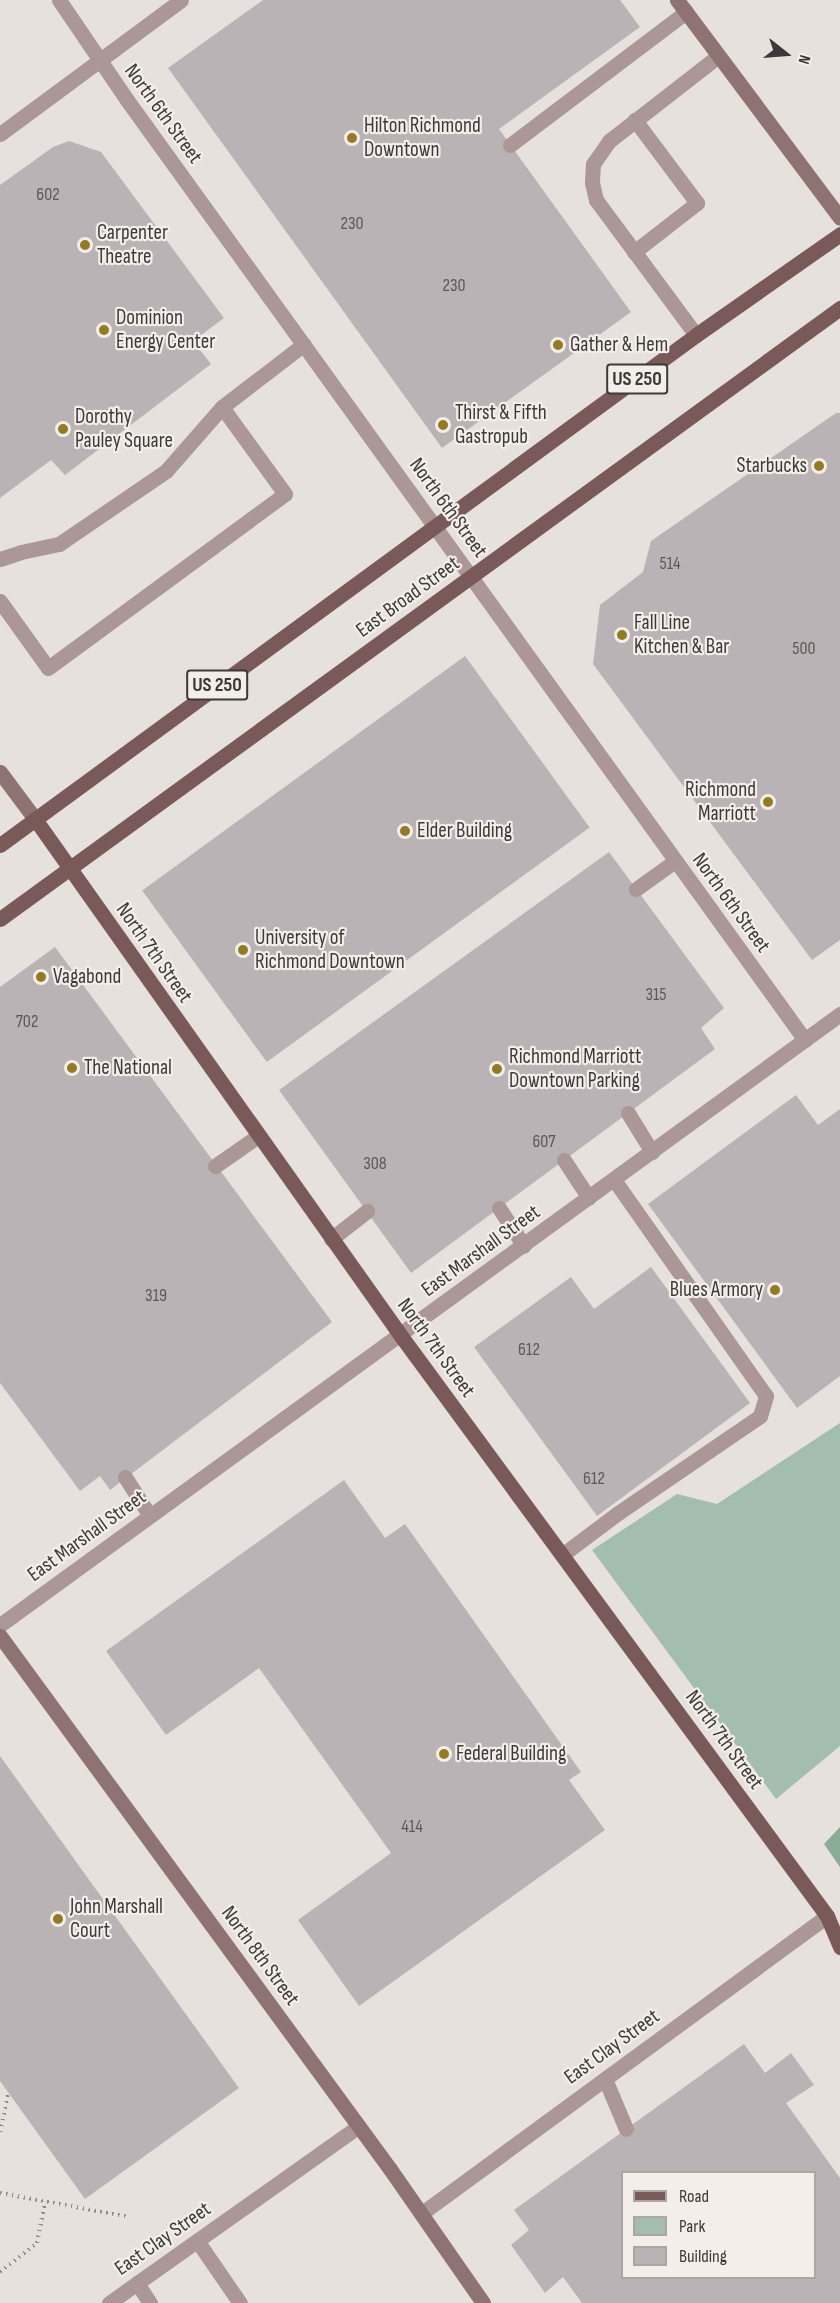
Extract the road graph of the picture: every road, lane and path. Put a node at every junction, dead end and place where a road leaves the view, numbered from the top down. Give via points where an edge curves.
1 (59, 0) edge
2 (181, 0) edge
3 (682, 6) edge
4 (718, 56) junction
5 (99, 61) junction
6 (635, 120) junction
7 (0, 134) edge
8 (510, 145) dead end
9 (840, 218) edge
10 (840, 234) edge
11 (634, 252) junction
12 (840, 308) edge
13 (696, 335) junction
14 (304, 344) junction
15 (222, 407) junction
16 (435, 526) junction
17 (0, 559) edge
18 (471, 576) junction
19 (0, 601) edge
20 (0, 772) edge
21 (35, 819) junction
22 (0, 844) edge
23 (675, 861) junction
24 (69, 868) junction
25 (636, 889) dead end
26 (0, 919) edge
27 (840, 1014) edge
28 (805, 1040) junction
29 (628, 1113) dead end
30 (258, 1136) junction
31 (652, 1152) junction
32 (564, 1160) dead end
33 (215, 1166) dead end
34 (614, 1180) junction
35 (589, 1198) junction
36 (499, 1208) dead end
37 (367, 1211) dead end
38 (331, 1239) junction
39 (524, 1245) junction
40 (401, 1336) junction
41 (125, 1478) dead end
42 (150, 1516) junction
43 (562, 1555) junction
44 (0, 1626) edge
45 (0, 1636) edge
46 (827, 1916) junction
47 (840, 1947) edge
48 (605, 2079) junction
49 (8, 2093) dead end
50 (358, 2126) junction
51 (626, 2129) dead end
52 (0, 2132) edge
53 (0, 2193) edge
54 (45, 2202) junction
55 (422, 2213) junction
56 (129, 2217) dead end
57 (198, 2242) junction
58 (0, 2272) edge
59 (136, 2283) junction
60 (109, 2303) edge
61 (150, 2303) edge
62 (240, 2303) edge
63 (483, 2303) edge

1 - 5 street, North 6th Street
2 - 5 street
3 - 4 main road
3 - 8 street
4 - 6 street
4 - 9 main road
5 - 7 street
5 - 14 street, North 6th Street
6 - 11 street via 609,141 593,164 592,182 596,200
6 - 11 street via 698,203
10 - 13 main road, East Broad Street / US 250
11 - 13 street
12 - 18 main road, East Broad Street / US 250
13 - 16 main road, East Broad Street / US 250
14 - 15 street
14 - 16 street, North 6th Street
15 - 17 street via 166,471 59,544
15 - 19 street via 285,494 48,668
16 - 18 street, North 6th Street
16 - 21 main road, East Broad Street / US 250
18 - 23 street, North 6th Street
18 - 24 main road, East Broad Street / US 250
20 - 21 main road, North 7th Street
21 - 22 main road, East Broad Street / US 250
21 - 24 main road, North 7th Street
23 - 25 street
23 - 28 street, North 6th Street
24 - 26 main road, East Broad Street / US 250
24 - 30 main road, North 7th Street
27 - 28 street, East Marshall Street
28 - 31 street, East Marshall Street
29 - 31 street
30 - 33 street
30 - 38 main road, North 7th Street
31 - 34 street, East Marshall Street
32 - 35 street
34 - 35 street, East Marshall Street
34 - 43 street via 765,1396 760,1416
35 - 39 street, East Marshall Street
36 - 39 street
37 - 38 street
38 - 40 main road, North 7th Street
39 - 40 street, East Marshall Street
40 - 42 street, East Marshall Street
40 - 43 main road, North 7th Street
41 - 42 street
42 - 44 street, East Marshall Street
43 - 46 main road, North 7th Street
45 - 50 main road, North 8th Street
46 - 47 main road, North 7th Street
46 - 48 street, East Clay Street
48 - 51 street
48 - 55 street, East Clay Street
49 - 52 path
50 - 55 main road, North 8th Street
50 - 57 street, East Clay Street
53 - 54 path
54 - 56 path
54 - 58 path via 37,2243
55 - 63 main road, North 8th Street
57 - 59 street, East Clay Street
57 - 62 street
59 - 60 street, East Clay Street
59 - 61 street

